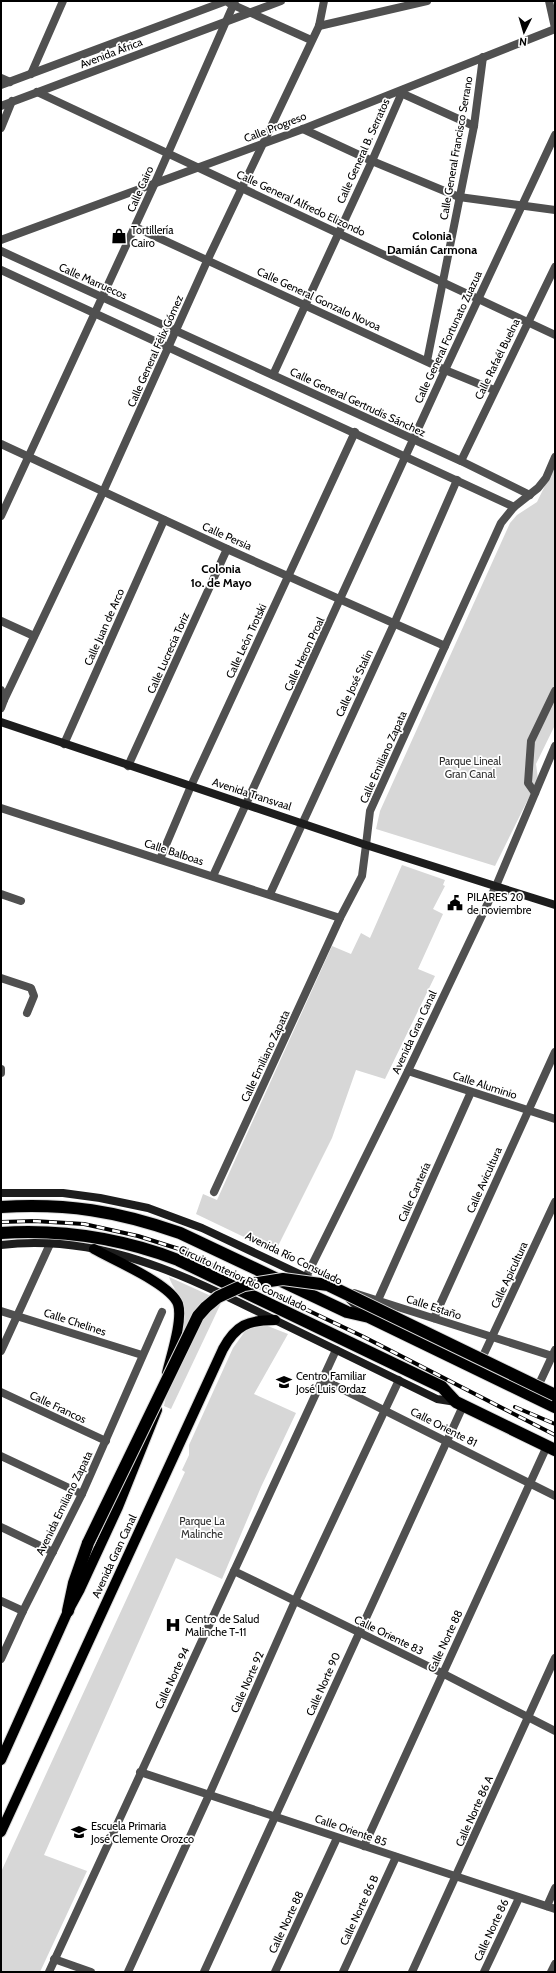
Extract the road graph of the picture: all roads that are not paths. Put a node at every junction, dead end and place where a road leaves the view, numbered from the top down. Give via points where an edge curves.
1 (63, 1) edge
2 (281, 1) edge
3 (324, 1) edge
4 (427, 1) edge
5 (549, 1) edge
6 (228, 2) edge
7 (269, 3) edge
8 (248, 12) junction
9 (228, 19) junction
10 (319, 26) junction
11 (555, 29) edge
12 (310, 40) junction
13 (484, 57) junction
14 (31, 74) junction
15 (1, 78) edge
16 (10, 82) junction
17 (1, 85) edge
18 (402, 91) junction
19 (37, 92) junction
20 (12, 101) junction
21 (1, 106) edge
22 (474, 126) junction
23 (1, 128) edge
24 (303, 129) junction
25 (555, 135) edge
26 (262, 144) junction
27 (167, 154) junction
28 (372, 162) junction
29 (198, 168) junction
30 (154, 185) junction
31 (242, 187) junction
32 (459, 197) junction
33 (522, 205) junction
34 (555, 210) edge
35 (135, 227) junction
36 (338, 232) junction
37 (1, 240) edge
38 (1, 251) edge
39 (208, 260) junction
40 (555, 267) edge
41 (1, 270) edge
42 (443, 282) junction
43 (102, 297) junction
44 (478, 299) junction
45 (304, 305) junction
46 (95, 314) junction
47 (527, 323) junction
48 (176, 331) junction
49 (555, 335) edge
50 (168, 347) junction
51 (427, 361) junction
52 (445, 370) junction
53 (272, 375) junction
54 (494, 390) junction
55 (355, 432) junction
56 (413, 440) junction
57 (1, 444) edge
58 (407, 456) junction
59 (28, 457) junction
60 (555, 457) edge
61 (461, 461) junction
62 (457, 480) junction
63 (103, 492) junction
64 (530, 495) junction
65 (514, 507) junction
66 (1, 516) edge
67 (164, 520) junction
68 (227, 549) junction
69 (288, 575) junction
70 (342, 599) junction
71 (1, 621) edge
72 (394, 624) junction
73 (34, 636) junction
74 (445, 646) junction
75 (1, 690) edge
76 (555, 691) edge
77 (3, 704) edge
78 (1, 722) edge
79 (64, 744) junction
80 (555, 746) edge
81 (128, 766) junction
82 (192, 786) junction
83 (535, 793) junction
84 (248, 804) junction
85 (1, 808) edge
86 (302, 822) junction
87 (366, 845) junction
88 (160, 859) junction
89 (214, 876) junction
90 (496, 886) junction
91 (1, 894) edge
92 (270, 894) junction
93 (21, 901) dead end
94 (555, 905) edge
95 (340, 918) junction
96 (1, 978) edge
97 (27, 1013) dead end
98 (555, 1052) edge
99 (408, 1071) junction
100 (471, 1092) junction
101 (527, 1110) junction
102 (555, 1119) edge
103 (214, 1192) dead end
104 (1, 1193) edge
105 (555, 1202) edge
106 (1, 1207) edge
107 (1, 1233) edge
108 (50, 1244) junction
109 (1, 1245) edge
110 (94, 1250) junction
111 (306, 1277) junction
112 (378, 1300) junction
113 (252, 1302) junction
114 (1, 1311) edge
115 (162, 1312) dead end
116 (17, 1316) junction
117 (369, 1317) junction
118 (434, 1318) junction
119 (274, 1320) junction
120 (492, 1337) junction
121 (336, 1350) junction
122 (1, 1351) edge
123 (142, 1355) junction
124 (554, 1355) edge
125 (483, 1356) dead end
126 (322, 1379) junction
127 (399, 1380) junction
128 (540, 1382) dead end
129 (1, 1392) edge
130 (555, 1395) edge
131 (459, 1404) junction
132 (555, 1407) edge
133 (386, 1409) junction
134 (106, 1441) junction
135 (448, 1441) junction
136 (551, 1448) edge
137 (1, 1456) edge
138 (530, 1483) junction
139 (82, 1494) junction
140 (555, 1496) edge
141 (1, 1527) edge
142 (53, 1552) junction
143 (234, 1571) junction
144 (1, 1601) edge
145 (295, 1601) junction
146 (68, 1610) junction
147 (23, 1611) junction
148 (358, 1632) junction
149 (555, 1658) edge
150 (1, 1659) edge
151 (442, 1673) junction
152 (528, 1717) junction
153 (555, 1730) edge
154 (1, 1760) edge
155 (140, 1772) junction
156 (210, 1795) junction
157 (275, 1816) junction
158 (1, 1832) edge
159 (337, 1838) junction
160 (364, 1846) junction
161 (396, 1857) junction
162 (456, 1877) junction
163 (555, 1888) edge
164 (518, 1898) junction
165 (547, 1906) junction
166 (555, 1909) edge
167 (54, 1959) junction
168 (555, 1964) edge
169 (49, 1972) edge
170 (91, 1972) edge
171 (128, 1972) edge
172 (204, 1972) edge
173 (275, 1972) edge
174 (343, 1972) edge
175 (412, 1972) edge
176 (484, 1972) edge
177 (551, 1972) edge

1 - 14 street
2 - 7 street, Avenida África
3 - 10 street, Calle General Félix Gómez
4 - 10 street
5 - 11 street
6 - 8 street
6 - 9 street, Calle Cairo
6 - 14 street, Avenida África
7 - 8 street, Avenida África
8 - 9 street, Avenida África
8 - 12 street
9 - 19 street, Avenida África
9 - 27 street, Calle Cairo
10 - 12 street, Calle General Félix Gómez
11 - 13 street, Calle Progreso
12 - 26 street, Calle General Félix Gómez
13 - 18 street, Calle Progreso
13 - 22 street, Calle General Francisco Serrano
14 - 16 street, Avenida África
15 - 16 street
16 - 17 street, Avenida África
18 - 22 street
18 - 24 street, Calle Progreso
18 - 28 street, Calle General B. Serratos
19 - 20 street, Avenida África
19 - 27 street, Calle General Alfredo Elizondo
20 - 21 street, Avenida África
20 - 23 street
22 - 32 street, Calle General Francisco Serrano
24 - 26 street, Calle Progreso
24 - 28 street
25 - 33 street, Calle General Fortunato Zuazua
26 - 29 street, Calle Progreso
26 - 31 street, Calle General Félix Gómez
27 - 29 street, Calle General Alfredo Elizondo
27 - 30 street, Calle Cairo
28 - 32 street
28 - 36 street, Calle General B. Serratos
29 - 30 street, Calle Progreso
29 - 31 street, Calle General Alfredo Elizondo
30 - 35 street, Calle Cairo
30 - 37 street, Calle Progreso
31 - 36 street, Calle General Alfredo Elizondo
31 - 39 street, Calle General Félix Gómez
32 - 33 street
32 - 42 street, Calle General Francisco Serrano
33 - 34 street
33 - 44 street, Calle General Fortunato Zuazua
35 - 39 street, Calle General Gonzalo Novoa
35 - 43 street, Calle Cairo
36 - 42 street, Calle General Alfredo Elizondo
36 - 45 street, Calle General B. Serratos
38 - 43 street, Calle Marruecos
39 - 45 street, Calle General Gonzalo Novoa
39 - 48 street, Calle General Félix Gómez
40 - 47 street, Calle Rafaél Buelna
41 - 46 street
42 - 44 street, Calle General Alfredo Elizondo
42 - 51 street, Calle General Francisco Serrano
43 - 46 street, Calle Cairo
43 - 48 street, Calle Marruecos
44 - 47 street, Calle General Alfredo Elizondo
44 - 52 street, Calle General Fortunato Zuazua
45 - 51 street, Calle General Gonzalo Novoa
45 - 53 street, Calle General B. Serratos
46 - 50 street
46 - 59 street, Calle Cairo
47 - 49 street, Calle General Alfredo Elizondo
47 - 54 street, Calle Rafaél Buelna
48 - 50 street, Calle General Félix Gómez
48 - 53 street, Calle General Gertrudis Sánchez
50 - 55 street
50 - 63 street, Calle General Félix Gómez
51 - 52 street, Calle General Gonzalo Novoa
52 - 54 street, Calle General Gonzalo Novoa
52 - 56 street, Calle General Fortunato Zuazua
53 - 56 street, Calle General Gertrudis Sánchez
54 - 61 street, Calle Rafaél Buelna
55 - 58 street
55 - 69 street, Calle León Trotski
56 - 58 street, Calle Heron Proal
56 - 61 street, Calle General Gertrudis Sánchez
57 - 59 street, Calle Persia
58 - 62 street
58 - 70 street, Calle Heron Proal
59 - 63 street, Calle Persia
59 - 66 street, Calle Cairo
60 - 64 street, Calle Emiliano Zapata via 546,478
61 - 64 street, Calle General Gertrudis Sánchez
62 - 65 street
62 - 72 street, Calle José Stalin
63 - 67 street, Calle Persia
63 - 73 street, Calle General Félix Gómez
64 - 65 street, Calle Emiliano Zapata
65 - 74 street, Calle Emiliano Zapata via 501,523
67 - 68 street, Calle Persia
67 - 79 street, Calle Juan de Arco
68 - 69 street, Calle Persia
68 - 81 street, Calle Lucrecia Toriz
69 - 70 street, Calle Persia
69 - 82 street, Calle León Trotski
70 - 72 street, Calle Persia
70 - 84 street, Calle Heron Proal
71 - 73 street
72 - 74 street, Calle Persia
72 - 86 street, Calle José Stalin
73 - 77 street, Calle General Félix Gómez
74 - 87 street, Calle Emiliano Zapata via 370,811
75 - 77 street
76 - 83 street via 531,741 528,783
78 - 79 main road, Avenida Transvaal
79 - 81 main road, Avenida Transvaal
80 - 83 street, Avenida Gran Canal
81 - 82 main road, Avenida Transvaal
82 - 84 main road, Avenida Transvaal
82 - 88 street, Calle León Trotski
83 - 90 street, Avenida Gran Canal
84 - 86 main road, Avenida Transvaal
84 - 89 street, Calle Heron Proal
85 - 88 street, Calle Balboas
86 - 87 main road, Avenida Transvaal
86 - 92 street, Calle José Stalin
87 - 90 main road, Avenida Transvaal
87 - 95 street, Calle Emiliano Zapata via 362,876
88 - 89 street, Calle Balboas
89 - 92 street, Calle Balboas
90 - 94 main road, Avenida Transvaal
90 - 99 street, Avenida Gran Canal
91 - 93 street
92 - 95 street, Calle Balboas
95 - 103 street, Calle Emiliano Zapata
96 - 97 street via 32,988 34,996
98 - 101 street, Calle Avicultura
99 - 100 street, Calle Aluminio
99 - 111 street, Avenida Gran Canal
100 - 101 street, Calle Aluminio
100 - 112 street, Calle Cantería
101 - 102 street, Calle Aluminio
101 - 118 street, Calle Avicultura
104 - 111 main road, Avenida Río Consulado via 63,1193 122,1202 182,1220
105 - 120 street, Calle Apicultura
106 - 117 highway, Circuito Interior Río Consulado via 72,1207 121,1214 180,1233 347,1312
107 - 113 highway, Circuito Interior Río Consulado via 52,1232 119,1241 178,1260 218,1278
108 - 109 main road
108 - 110 main road
108 - 116 street
110 - 113 main road via 151,1264 213,1290
110 - 146 main road, Avenida Gran Canal via 166,1289 178,1303 179,1317 163,1394 152,1424 118,1507
111 - 112 street, Calle Estaño
111 - 117 main road, Avenida Río Consulado via 352,1300
112 - 118 street, Calle Estaño
113 - 119 main road
113 - 131 highway, Circuito Interior Río Consulado via 442,1387
114 - 116 street, Calle Chelines
115 - 123 street, Avenida Emiliano Zapata
116 - 122 street
116 - 123 street, Calle Chelines
117 - 132 highway, Avenida Río Consulado
118 - 120 street, Calle Estaño
119 - 121 main road
119 - 158 main road, Avenida Gran Canal via 260,1320 243,1325 236,1330 223,1349
120 - 124 street, Calle Estaño
120 - 125 street, Calle Apicultura
121 - 126 street, Calle Norte 94
121 - 127 main road
123 - 134 street, Avenida Emiliano Zapata
124 - 128 street
126 - 133 street, Calle Oriente 81
126 - 143 street, Calle Norte 94
127 - 131 main road via 437,1399
127 - 133 street, Calle Norte 92
129 - 134 street, Calle Francos
130 - 146 highway, bridge via 328,1285 283,1279 244,1285 218,1297 206,1307 196,1321 88,1543
131 - 135 street, Calle Norte 90
131 - 136 highway
133 - 135 street, Calle Oriente 81
133 - 145 street, Calle Norte 92
134 - 139 street, Avenida Emiliano Zapata
135 - 138 street, Calle Oriente 81
135 - 148 street, Calle Norte 90
136 - 138 street, Calle Norte 88
137 - 139 street
138 - 140 street, Calle Oriente 81
138 - 151 street, Calle Norte 88
139 - 142 street, Avenida Emiliano Zapata
141 - 142 street
142 - 147 street, Avenida Emiliano Zapata
143 - 145 street, Calle Oriente 83
143 - 155 street, Calle Norte 94
144 - 147 street
145 - 148 street, Calle Oriente 83
145 - 156 street, Calle Norte 92
146 - 154 main road, Avenida Gran Canal
147 - 150 street, Avenida Emiliano Zapata
148 - 151 street, Calle Oriente 83
148 - 157 street, Calle Norte 90
149 - 152 street, Calle Norte 86 A
151 - 152 street, Calle Oriente 83
151 - 160 street, Calle Norte 88
152 - 153 street, Calle Oriente 83
152 - 162 street, Calle Norte 86 A
155 - 156 street, Calle Oriente 85
155 - 167 street, Calle Norte 94
156 - 157 street, Calle Oriente 85
156 - 171 street, Calle Norte 92
157 - 159 street, Calle Oriente 85
157 - 172 street, Calle Norte 90
159 - 160 street, Calle Oriente 85
159 - 173 street, Calle Norte 88
160 - 161 street, Calle Oriente 85
161 - 162 street, Calle Oriente 85
161 - 174 street, Calle Norte 86 B
162 - 164 street, Calle Oriente 85
162 - 175 street, Calle Norte 86 A
163 - 165 street
164 - 165 street, Calle Oriente 85
164 - 176 street, Calle Norte 86
165 - 166 street, Calle Oriente 85
167 - 169 street, Calle Norte 94
167 - 170 street
168 - 177 street

